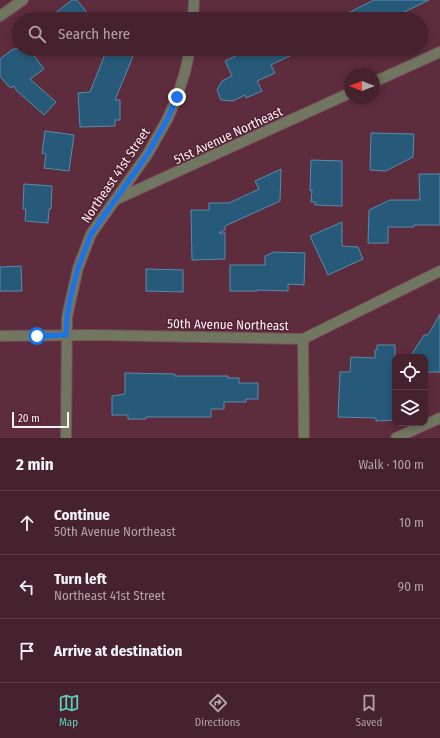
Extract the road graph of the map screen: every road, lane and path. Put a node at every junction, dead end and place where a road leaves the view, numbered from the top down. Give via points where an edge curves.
1 (23, 0) edge
2 (194, 0) edge
3 (193, 12) edge
4 (0, 16) edge
5 (440, 52) edge
6 (188, 56) edge
7 (380, 79) edge
8 (344, 96) edge
9 (116, 200) junction
10 (440, 271) edge
11 (66, 335) junction
12 (0, 336) edge
13 (303, 339) junction
14 (440, 418) edge
15 (66, 438) edge
16 (304, 438) edge
17 (396, 438) edge

1 - 4 street
2 - 3 street
5 - 7 street
6 - 9 street, Northeast 41st Street via 181,85 167,120
8 - 9 street, 51st Avenue Northeast
9 - 11 street, Northeast 41st Street via 91,234 78,268 68,311
10 - 13 street, 50th Avenue Northeast
11 - 12 street, 50th Avenue Northeast
11 - 13 street, 50th Avenue Northeast
11 - 15 street, Northeast 41st Street
13 - 16 street
14 - 17 street

